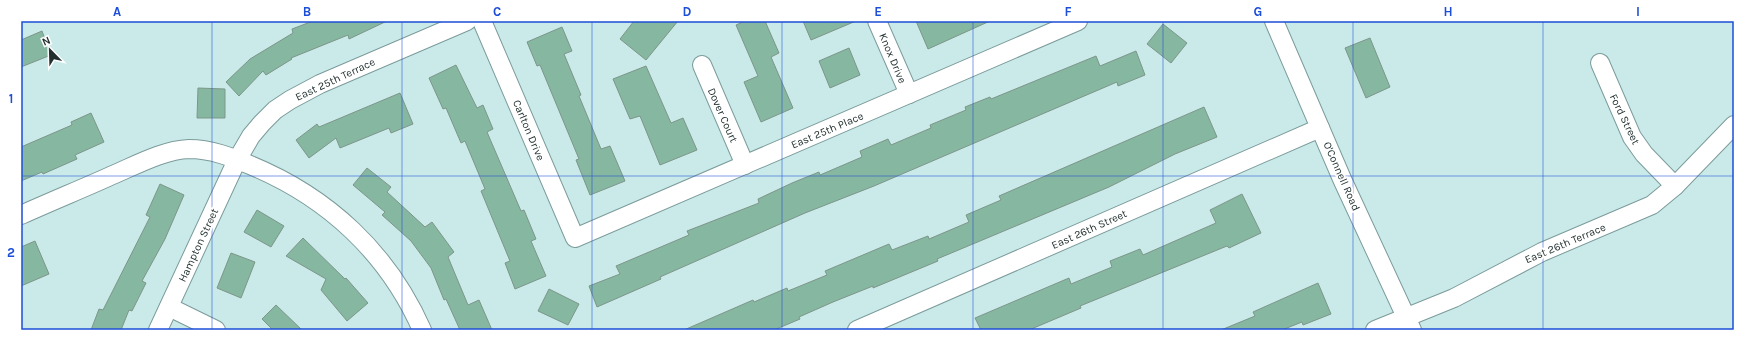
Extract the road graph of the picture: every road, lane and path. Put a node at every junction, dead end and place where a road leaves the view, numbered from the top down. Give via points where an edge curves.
1 (467, 21) edge
2 (482, 21) edge
3 (878, 21) edge
4 (1078, 21) edge
5 (1274, 21) edge
6 (1600, 63) dead end
7 (702, 65) dead end
8 (909, 94) junction
9 (1734, 125) edge
10 (1320, 128) junction
11 (237, 160) junction
12 (745, 165) junction
13 (1675, 186) junction
14 (21, 215) edge
15 (575, 238) joint
16 (169, 307) junction
17 (892, 323) edge
18 (1409, 323) edge
19 (158, 330) edge
20 (216, 330) edge
21 (422, 330) edge
22 (857, 330) edge
23 (1376, 330) edge

1 - 11 street, East 25th Terrace via 320,84 290,100 262,123
2 - 15 street, Carlton Drive
3 - 8 street, Knox Drive
4 - 8 street, East 25th Place
5 - 10 street, O'Connell Road
6 - 13 street, Ford Street via 1632,137 1644,154
7 - 12 street, Dover Court
8 - 12 street, East 25th Place
9 - 13 street, East 26th Terrace
10 - 17 street, East 26th Street
10 - 18 street, O'Connell Road
11 - 14 street via 208,151 189,149 171,152 149,159
11 - 16 street, Hampton Street
11 - 21 street via 304,192 348,225 366,242 391,274 414,311
12 - 15 street, East 25th Place
13 - 18 street, East 26th Terrace via 1652,205 1542,252
16 - 19 street, Hampton Street
16 - 20 street
17 - 22 street, East 26th Street
18 - 23 street, East 26th Terrace

